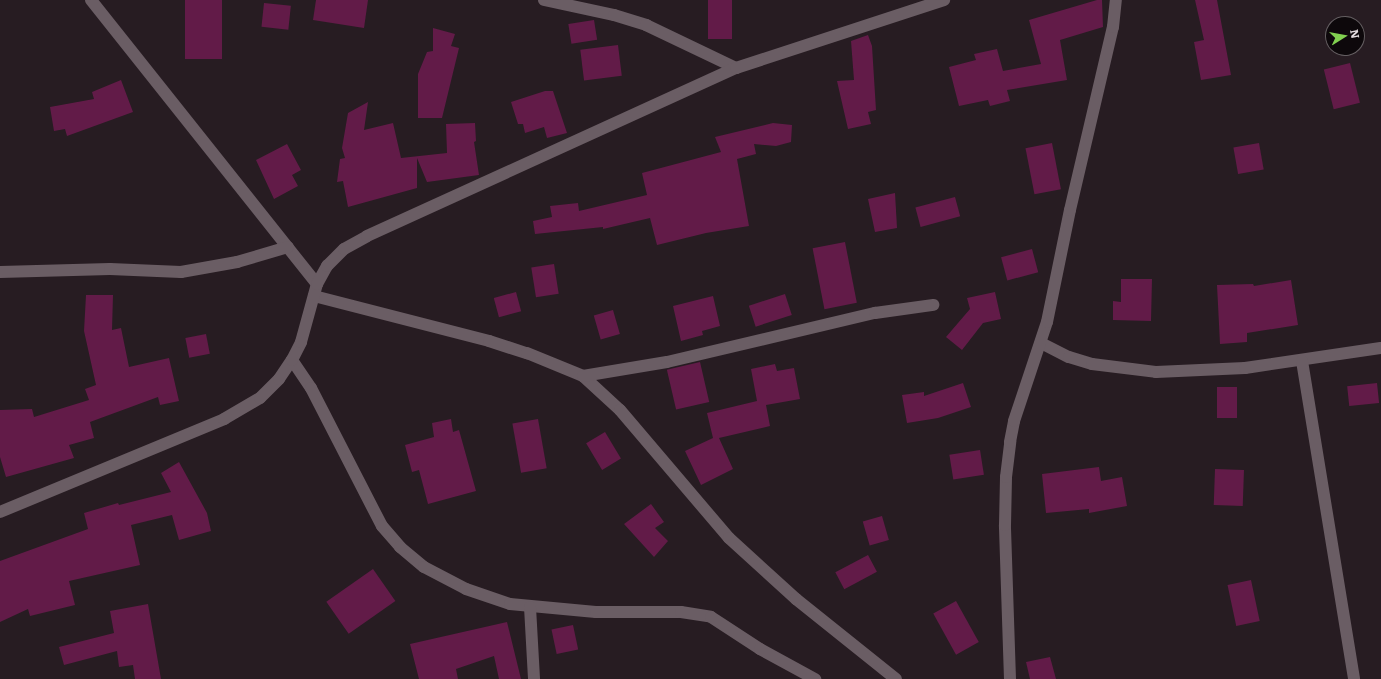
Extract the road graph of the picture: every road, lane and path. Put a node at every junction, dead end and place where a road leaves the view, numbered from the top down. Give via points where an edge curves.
1 (91, 0) edge
2 (544, 0) edge
3 (944, 0) edge
4 (1116, 0) edge
5 (736, 68) junction
6 (288, 247) junction
7 (0, 272) edge
8 (317, 284) junction
9 (314, 296) junction
10 (933, 305) dead end
11 (1040, 344) junction
12 (1381, 348) edge
13 (292, 360) junction
14 (1302, 361) junction
15 (582, 376) junction
16 (0, 512) edge
17 (530, 607) junction
18 (534, 679) edge
19 (815, 679) edge
20 (896, 679) edge
21 (1010, 679) edge
22 (1354, 679) edge

1 - 6 street
2 - 5 street via 614,15 646,25
3 - 5 street
4 - 11 street via 1113,27
5 - 8 street via 367,236 344,249 327,266
6 - 7 street via 237,262 181,272 110,269
6 - 8 street
8 - 9 street
9 - 13 street via 301,342
9 - 15 street via 489,341 527,353
10 - 15 street via 875,313 667,362
11 - 14 street via 1092,364 1142,371 1245,368
11 - 21 street via 1014,421 1006,477
12 - 14 street
13 - 16 street via 279,379 260,398 224,419
13 - 17 street via 311,388 382,526 400,547 445,580 490,597
14 - 22 street
15 - 20 street via 620,410 729,538 796,599
17 - 18 street
17 - 19 street via 596,612 681,612 711,617 760,649

